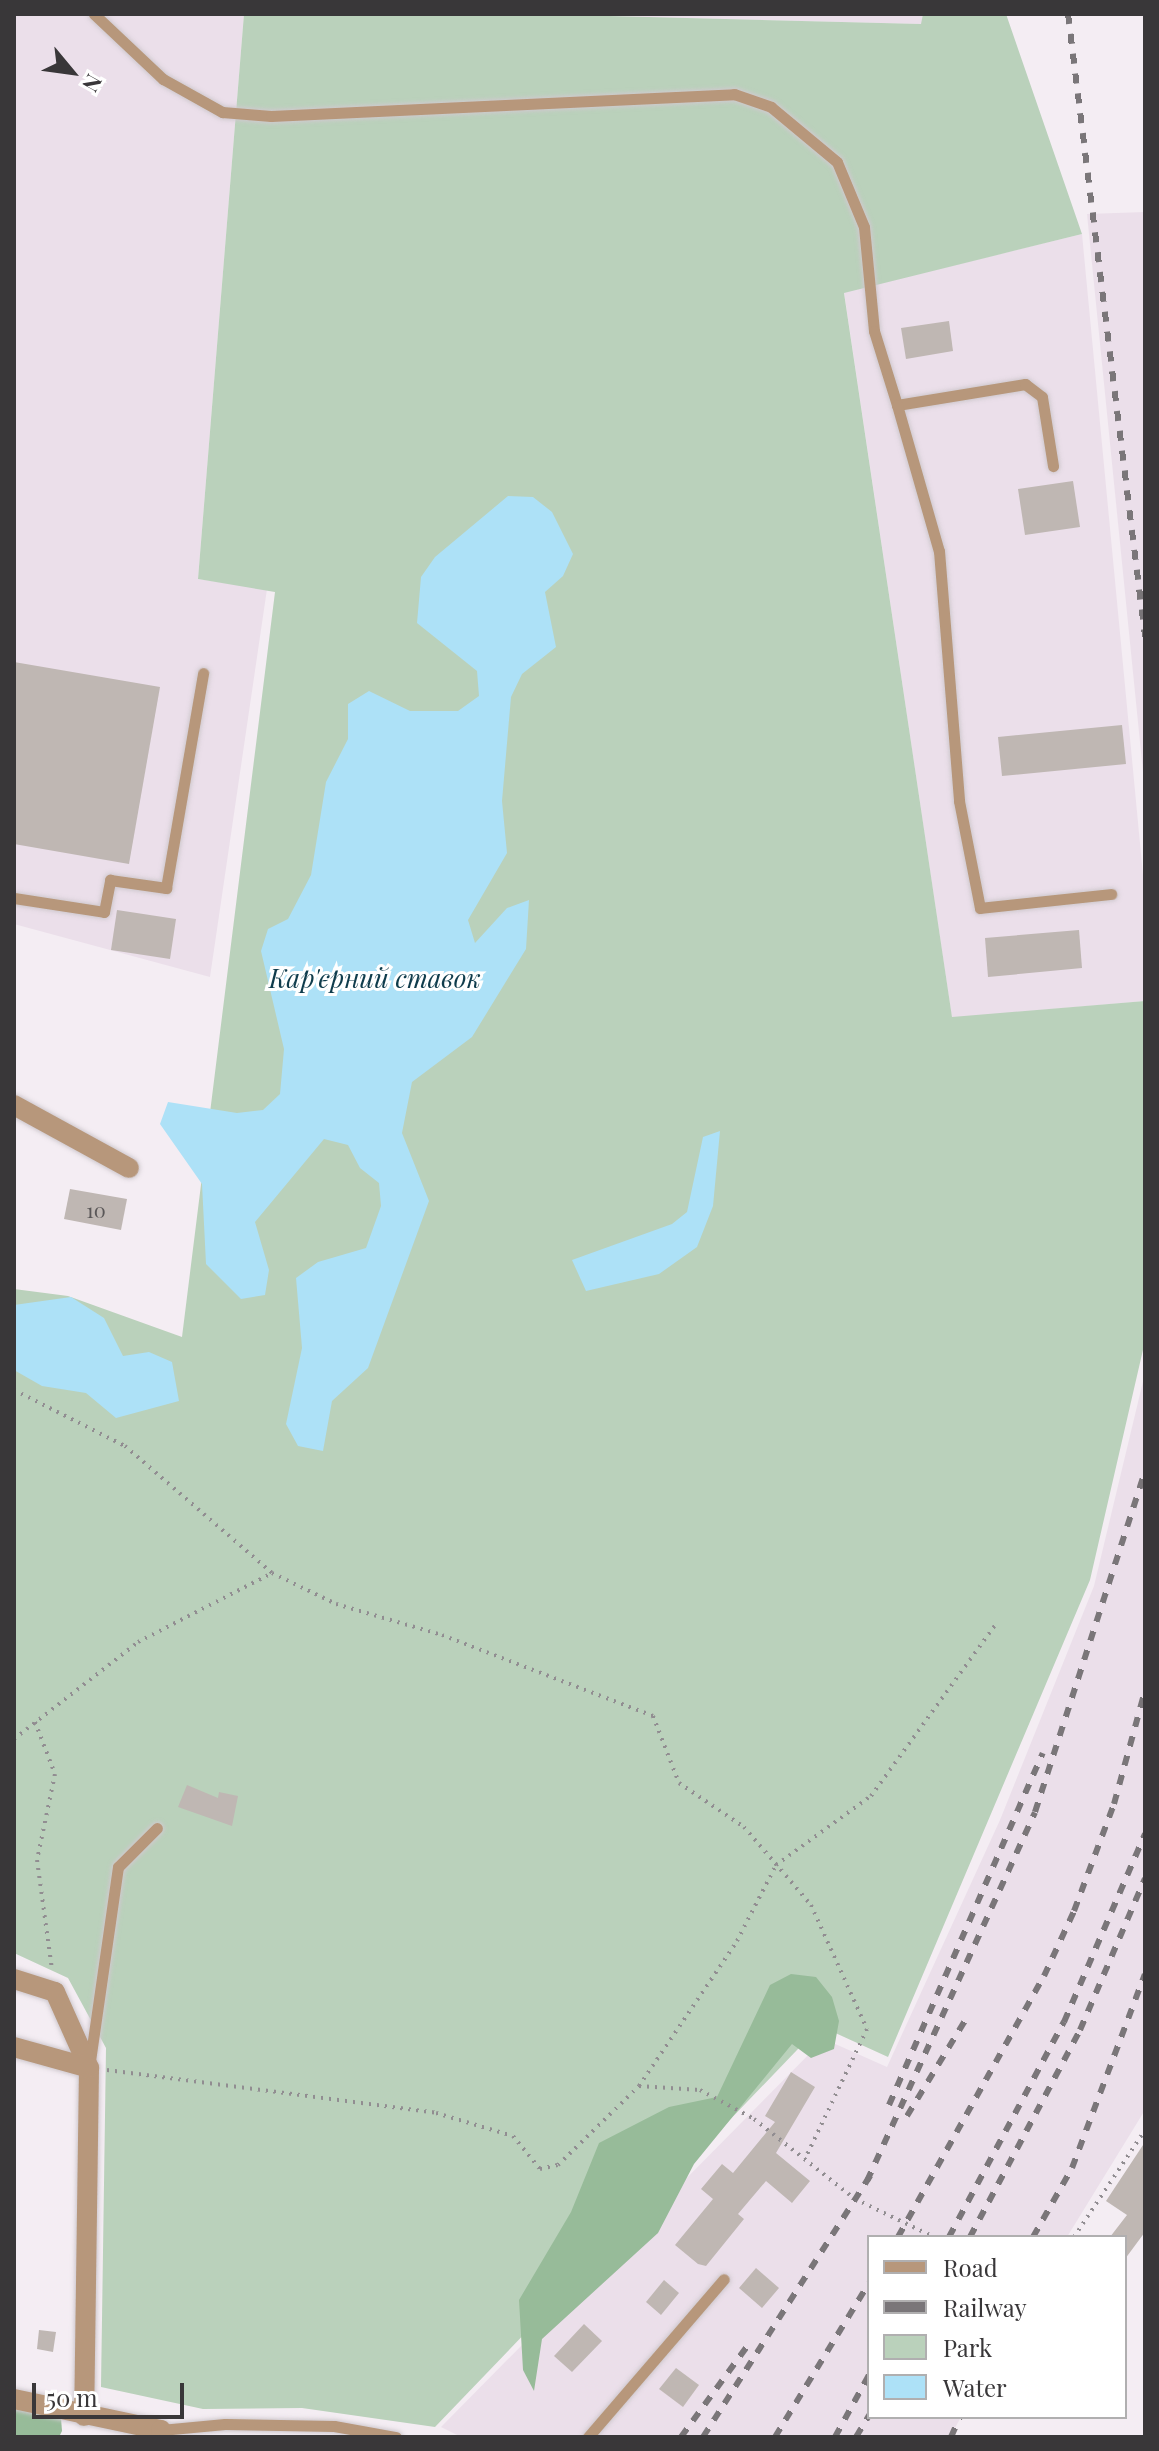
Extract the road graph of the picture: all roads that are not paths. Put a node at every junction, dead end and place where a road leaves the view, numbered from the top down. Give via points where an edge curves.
1 (94, 14) edge
2 (897, 405) junction
3 (1053, 466) dead end
4 (203, 673) dead end
5 (1111, 894) dead end
6 (14, 898) edge
7 (14, 1105) edge
8 (129, 1168) dead end
9 (157, 1828) dead end
10 (14, 1979) edge
11 (14, 2047) edge
12 (89, 2068) junction
13 (724, 2279) dead end
14 (14, 2399) edge
15 (84, 2416) junction
16 (332, 2432) edge
17 (162, 2434) edge
18 (396, 2437) edge
19 (588, 2437) edge

1 - 2 lane via 163,79 222,112 271,116 734,94 771,107 837,162 864,227 874,331
2 - 3 lane via 1025,384 1042,397
2 - 5 lane via 939,551 959,801 980,908
4 - 6 lane via 166,888 110,880 104,912
7 - 8 street
9 - 12 lane via 118,1867
10 - 12 street via 55,1992
11 - 12 street
12 - 15 street
13 - 19 lane
14 - 15 street
15 - 17 street
16 - 17 lane via 225,2424
16 - 18 lane

